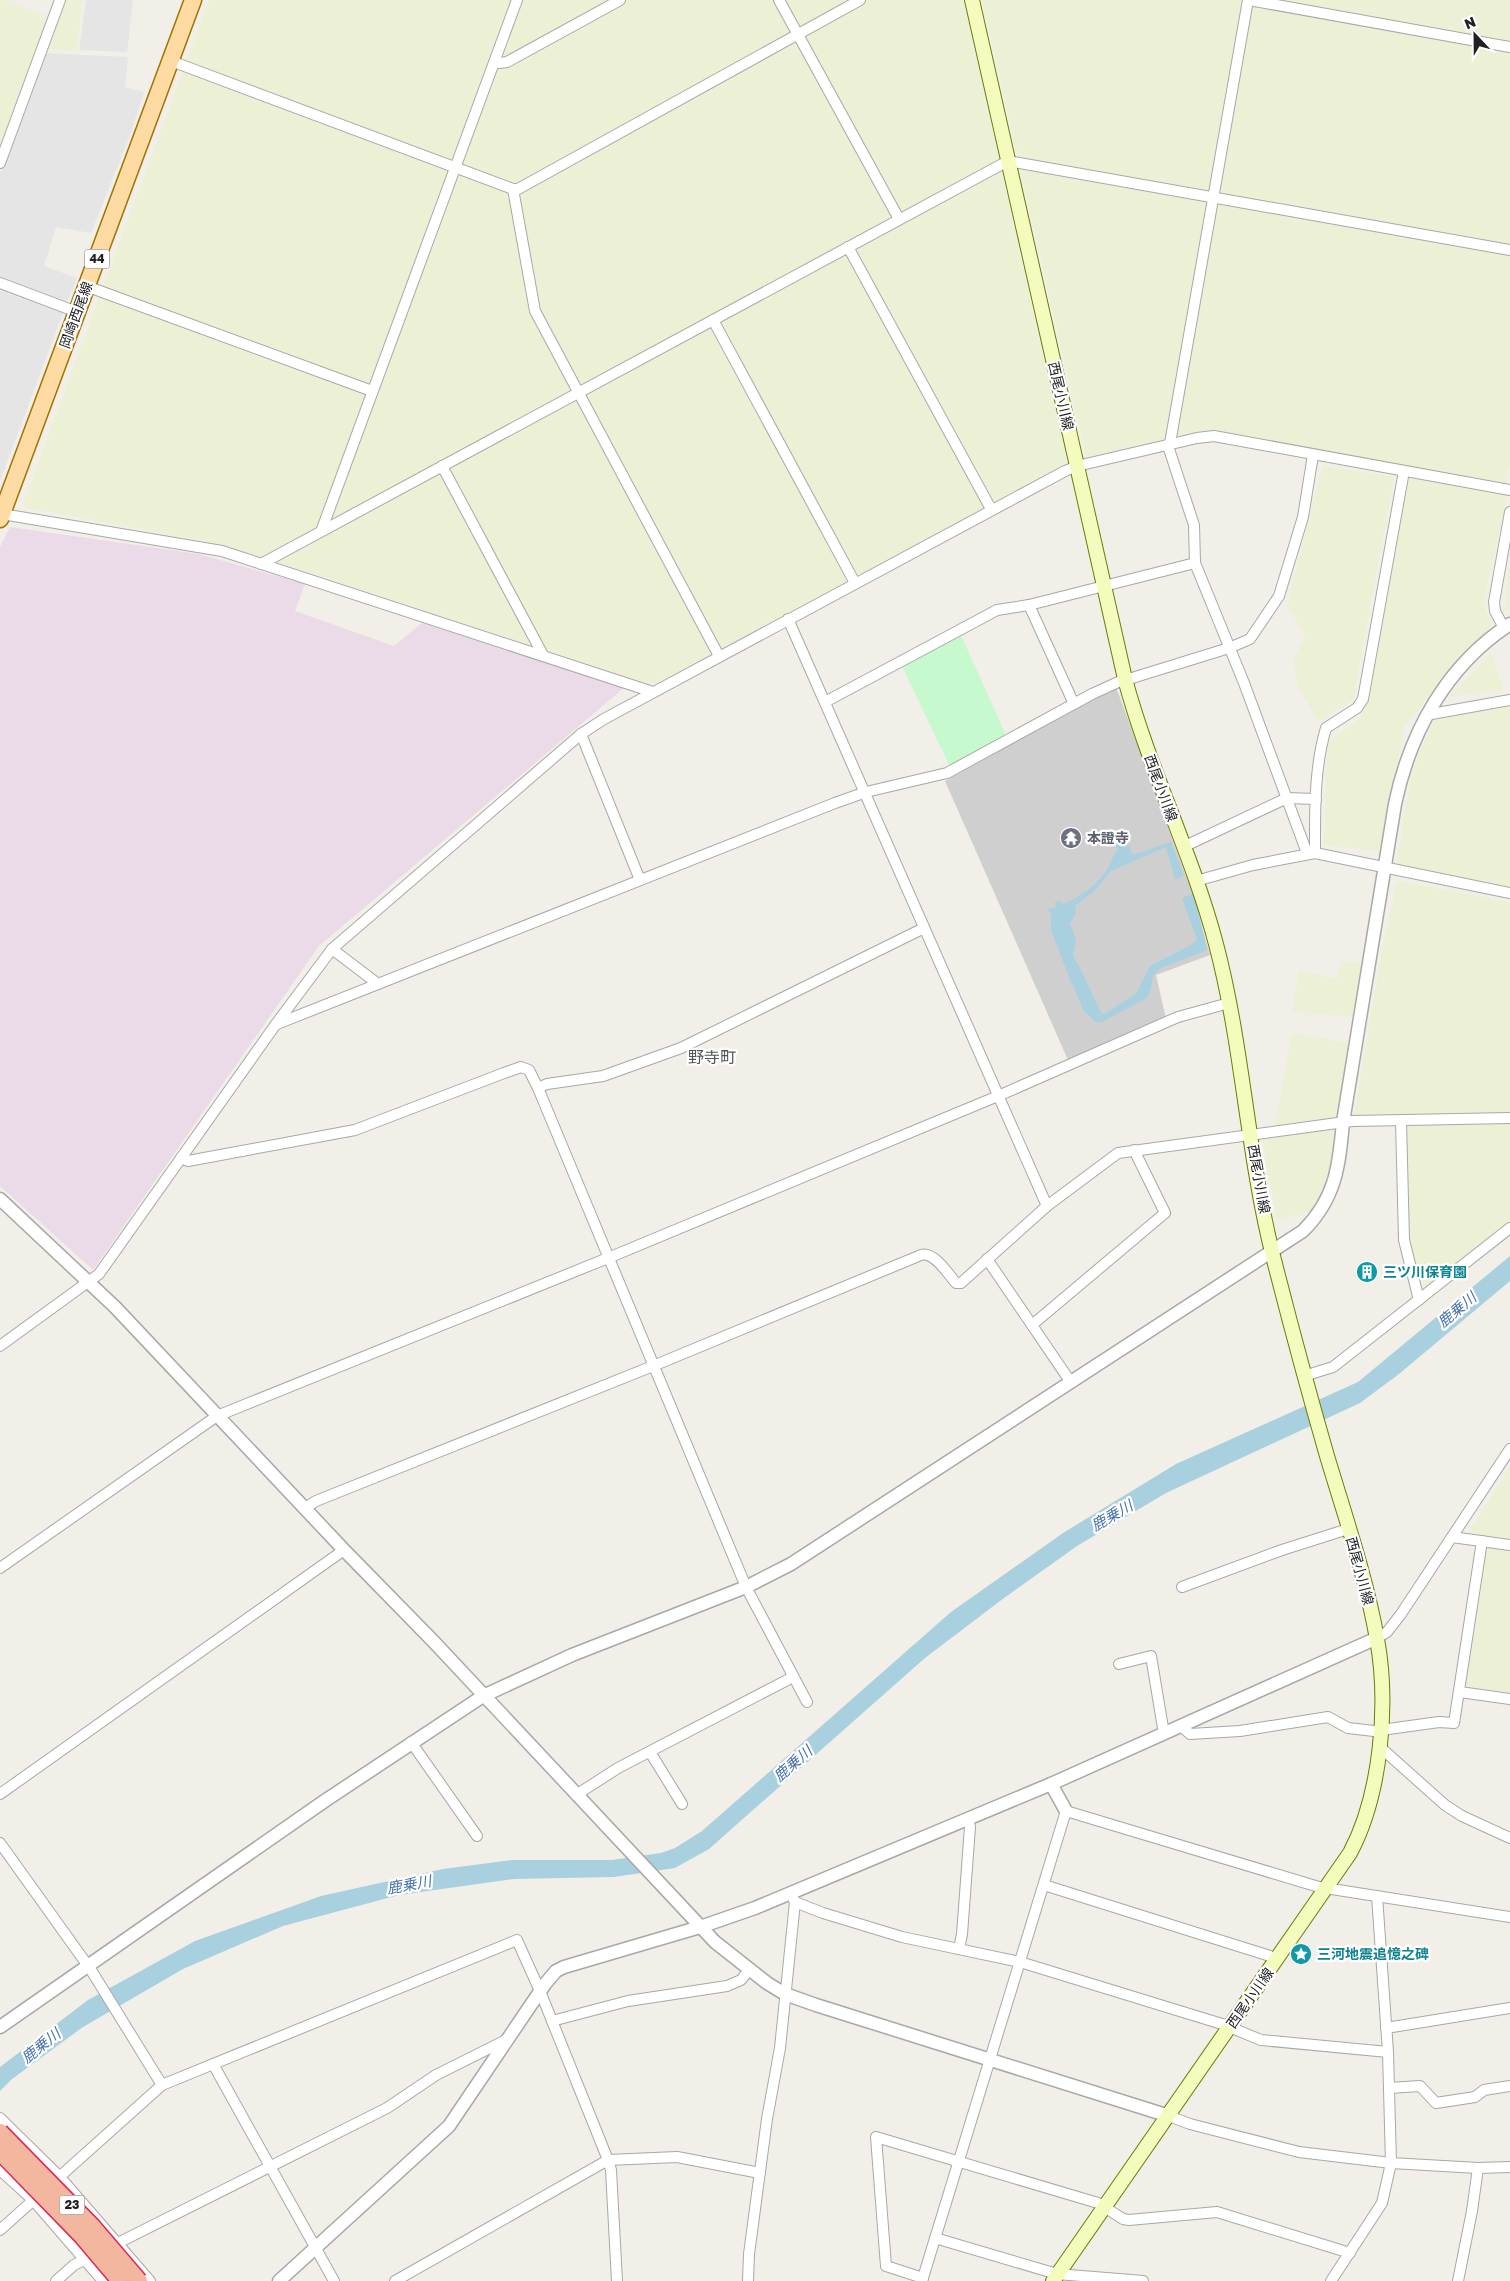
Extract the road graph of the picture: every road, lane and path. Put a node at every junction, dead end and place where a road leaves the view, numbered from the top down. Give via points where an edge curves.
1 (60, 0) edge
2 (193, 0) edge
3 (517, 0) edge
4 (620, 0) edge
5 (779, 0) edge
6 (860, 0) edge
7 (972, 0) edge
8 (1249, 0) edge
9 (798, 34) junction
10 (1510, 48) edge
11 (171, 61) junction
12 (495, 61) junction
13 (1008, 161) junction
14 (0, 163) edge
15 (454, 167) junction
16 (513, 189) junction
17 (1213, 197) junction
18 (899, 219) junction
19 (848, 247) junction
20 (1510, 250) edge
21 (0, 283) edge
22 (86, 286) junction
23 (77, 312) junction
24 (713, 320) junction
25 (372, 391) junction
26 (577, 392) junction
27 (1170, 444) junction
28 (1313, 455) junction
29 (442, 466) junction
30 (1077, 466) junction
31 (1404, 471) junction
32 (1510, 490) edge
33 (991, 510) junction
34 (1510, 512) edge
35 (1, 515) edge
36 (322, 530) junction
37 (1195, 563) junction
38 (261, 564) junction
39 (855, 583) junction
40 (1104, 585) junction
41 (1029, 605) junction
42 (788, 619) junction
43 (1507, 626) edge
44 (1229, 648) junction
45 (542, 655) junction
46 (719, 656) junction
47 (1125, 678) junction
48 (653, 692) junction
49 (1510, 700) edge
50 (825, 702) junction
51 (1074, 704) junction
52 (1426, 715) junction
53 (581, 734) junction
54 (866, 792) junction
55 (1287, 798) junction
56 (1316, 799) junction
57 (1183, 846) junction
58 (1311, 853) junction
59 (1386, 867) junction
60 (640, 880) junction
61 (1196, 881) junction
62 (1510, 893) edge
63 (924, 928) junction
64 (332, 949) junction
65 (378, 984) junction
66 (1229, 1003) junction
67 (276, 1024) junction
68 (538, 1088) junction
69 (998, 1096) junction
70 (1510, 1118) edge
71 (1401, 1121) junction
72 (1343, 1122) junction
73 (1250, 1134) junction
74 (1134, 1150) junction
75 (181, 1158) junction
76 (0, 1199) edge
77 (1047, 1206) junction
78 (1510, 1228) edge
79 (1272, 1251) junction
80 (608, 1258) junction
81 (987, 1259) junction
82 (90, 1282) junction
83 (1419, 1300) junction
84 (1032, 1324) junction
85 (0, 1346) edge
86 (653, 1366) junction
87 (1305, 1380) junction
88 (1070, 1382) junction
89 (217, 1416) junction
90 (1510, 1449) edge
91 (305, 1508) junction
92 (1348, 1529) junction
93 (1452, 1537) junction
94 (1482, 1541) junction
95 (1510, 1545) edge
96 (344, 1550) junction
97 (0, 1568) edge
98 (746, 1587) junction
99 (1182, 1587) dead end
100 (1377, 1638) junction
101 (1119, 1664) dead end
102 (793, 1677) junction
103 (1460, 1692) junction
104 (483, 1696) junction
105 (1510, 1699) edge
106 (806, 1702) dead end
107 (1180, 1726) junction
108 (1380, 1731) junction
109 (1164, 1734) junction
110 (411, 1742) junction
111 (1380, 1747) junction
112 (650, 1752) junction
113 (1052, 1784) junction
114 (0, 1794) edge
115 (576, 1795) junction
116 (682, 1804) dead end
117 (1066, 1811) junction
118 (968, 1819) junction
119 (477, 1836) dead end
120 (1510, 1838) edge
121 (0, 1842) edge
122 (1044, 1885) junction
123 (1327, 1888) junction
124 (1377, 1896) junction
125 (793, 1898) junction
126 (1510, 1917) edge
127 (700, 1927) junction
128 (959, 1949) junction
129 (1277, 1960) junction
130 (1020, 1962) junction
131 (90, 1969) junction
132 (749, 1970) junction
133 (540, 1991) junction
134 (785, 1994) junction
135 (1510, 2008) edge
136 (552, 2021) junction
137 (0, 2027) edge
138 (1230, 2027) junction
139 (1386, 2028) junction
140 (509, 2039) junction
141 (1388, 2052) junction
142 (991, 2059) junction
143 (212, 2064) junction
144 (162, 2085) junction
145 (1510, 2086) edge
146 (1389, 2088) junction
147 (1169, 2116) junction
148 (1, 2124) edge
149 (0, 2152) edge
150 (608, 2160) junction
151 (959, 2160) junction
152 (1391, 2163) junction
153 (269, 2167) junction
154 (1510, 2167) edge
155 (1478, 2168) junction
156 (0, 2170) edge
157 (760, 2173) junction
158 (59, 2176) junction
159 (33, 2200) junction
160 (1105, 2206) junction
161 (0, 2230) edge
162 (935, 2238) junction
163 (119, 2244) junction
164 (315, 2248) junction
165 (1350, 2253) junction
166 (87, 2260) junction
167 (1055, 2278) edge
168 (922, 2279) edge
169 (56, 2281) edge
170 (103, 2281) edge
171 (120, 2281) edge
172 (139, 2281) edge
173 (150, 2281) edge
174 (278, 2281) edge
175 (334, 2281) edge
176 (395, 2281) edge
177 (617, 2281) edge
178 (748, 2281) edge
179 (1143, 2281) edge
180 (1331, 2281) edge
181 (1458, 2281) edge

1 - 14 street
2 - 11 main road, 岡崎西尾線 / 44
3 - 12 street
4 - 12 street via 507,62
5 - 9 street
6 - 9 street
7 - 13 main road, 西尾小川線
8 - 10 street
8 - 17 street
9 - 16 street
9 - 18 street
11 - 15 street
11 - 22 main road, 岡崎西尾線 / 44
12 - 15 street
13 - 17 street
13 - 18 street
13 - 30 main road, 西尾小川線
15 - 16 street
15 - 25 street
16 - 26 street via 532,304
17 - 20 street
17 - 27 street
18 - 19 street
19 - 24 street
19 - 33 street
21 - 23 street
22 - 23 main road, 岡崎西尾線 / 44
22 - 25 street
23 - 35 main road, 岡崎西尾線 / 44
24 - 26 street
24 - 39 street
25 - 36 street
26 - 29 street
26 - 46 street
27 - 28 street via 1214,436
27 - 30 street
27 - 37 street via 1194,525
28 - 31 street
28 - 44 street via 1303,517 1279,596 1250,639
29 - 36 street
29 - 45 street
30 - 33 street
30 - 40 main road, 西尾小川線
31 - 32 street
31 - 56 street via 1363,699 1357,708 1326,728 1321,744
33 - 39 street
34 - 43 street via 1494,602 1495,611
35 - 38 street via 206,548
36 - 38 street
37 - 40 street
37 - 44 street
38 - 45 street
39 - 42 street
40 - 41 street
40 - 47 main road, 西尾小川線
41 - 50 street via 997,610
41 - 51 street
42 - 46 street
42 - 50 street
43 - 52 street via 1453,675
44 - 47 street
44 - 55 street
45 - 48 street
46 - 48 street
47 - 51 street
47 - 57 main road, 西尾小川線
48 - 53 street
49 - 52 street
50 - 54 street
51 - 54 street via 948,773
52 - 59 street via 1398,790
53 - 60 street
53 - 64 street
54 - 60 street
54 - 63 street
55 - 56 street
55 - 57 street
55 - 58 street
56 - 58 street
57 - 61 main road, 西尾小川線
58 - 59 street
58 - 61 street
59 - 62 street
59 - 72 street
60 - 65 street
61 - 66 main road, 西尾小川線 via 1216,942
63 - 68 street via 681,1048 603,1076
63 - 69 street
64 - 65 street
64 - 67 street
65 - 67 street
66 - 69 street via 1178,1017
66 - 73 main road, 西尾小川線
67 - 75 street
68 - 75 street via 528,1070 521,1067 355,1130 188,1161
68 - 80 street
69 - 77 street
69 - 80 street
70 - 71 street
71 - 72 street
71 - 83 street via 1404,1240
72 - 73 street
72 - 79 street via 1339,1164 1326,1203 1303,1231
73 - 74 street
73 - 79 main road, 西尾小川線
74 - 77 street via 1114,1155
74 - 84 street via 1165,1213
75 - 82 street via 99,1274
76 - 82 street
77 - 81 street
78 - 83 street
79 - 87 main road, 西尾小川線
79 - 88 street
80 - 86 street
80 - 89 street
81 - 84 street
81 - 86 street via 958,1284 931,1256 921,1255
82 - 85 street
82 - 89 street
83 - 87 street via 1333,1367
84 - 88 street
86 - 91 street
86 - 98 street
87 - 92 main road, 西尾小川線
88 - 98 street via 815,1550
89 - 91 street
89 - 97 street
90 - 93 street
91 - 96 street
92 - 99 street
92 - 100 main road, 西尾小川線
93 - 94 street
93 - 100 street via 1401,1614 1387,1632
94 - 95 street
94 - 103 street
96 - 104 street
96 - 114 street
98 - 102 street
98 - 104 street via 572,1655
100 - 107 street
100 - 108 main road, 西尾小川線 via 1381,1675
101 - 109 street via 1151,1656
102 - 106 street
102 - 112 street
103 - 105 street
103 - 108 street via 1454,1723 1439,1722
104 - 110 street
104 - 115 street
107 - 108 street via 1190,1734 1240,1732 1328,1717 1348,1728
107 - 109 street
108 - 111 main road, 西尾小川線
109 - 113 street
110 - 119 street
110 - 131 street
111 - 120 street via 1446,1805
111 - 123 main road, 西尾小川線 via 1364,1823 1350,1853
112 - 115 street
112 - 116 street
113 - 117 street
113 - 118 street
115 - 127 street
117 - 122 street
117 - 123 street via 1318,1888
118 - 125 street
118 - 128 street via 970,1827
121 - 131 street
122 - 129 street
122 - 130 street
123 - 124 street
123 - 129 main road, 西尾小川線
124 - 126 street
124 - 139 street
125 - 127 street
125 - 128 street via 874,1929
125 - 134 street
127 - 132 street
127 - 133 street via 564,1967 550,1977
128 - 130 street
129 - 138 main road, 西尾小川線
130 - 138 street
130 - 142 street
131 - 137 street
131 - 144 street
132 - 134 street
132 - 136 street via 741,1980 728,1986 628,2001
133 - 136 street
133 - 140 street
133 - 143 street via 517,1940
134 - 142 street
134 - 157 street via 780,2048
135 - 139 street
136 - 150 street
138 - 141 street via 1261,2040
138 - 147 main road, 西尾小川線
139 - 141 street
140 - 153 street via 436,2075 387,2108
140 - 164 street via 450,2126
141 - 146 street
142 - 147 street
142 - 151 street
143 - 144 street
143 - 153 street
144 - 158 street
145 - 146 street via 1484,2090 1475,2097 1436,2103 1420,2086
146 - 152 street
147 - 152 street via 1299,2152
147 - 160 main road, 西尾小川線
148 - 158 street
148 - 172 highway, 23, bridge
149 - 171 highway, 23, bridge via 82,2236
150 - 157 street via 677,2157
150 - 176 street
150 - 177 street
151 - 160 street
151 - 162 street
151 - 168 street via 876,2137 886,2266
152 - 155 street
152 - 165 street via 1382,2203
153 - 163 street
153 - 164 street
154 - 155 street
155 - 181 street
156 - 159 street
157 - 178 street
158 - 159 street
158 - 163 street
159 - 161 street
159 - 166 street
160 - 165 street via 1128,2220 1217,2212
160 - 167 main road, 西尾小川線
162 - 167 street
162 - 168 street
163 - 166 street
163 - 173 street
164 - 174 street
164 - 175 street
165 - 180 street
166 - 169 street
166 - 170 street
167 - 179 street

